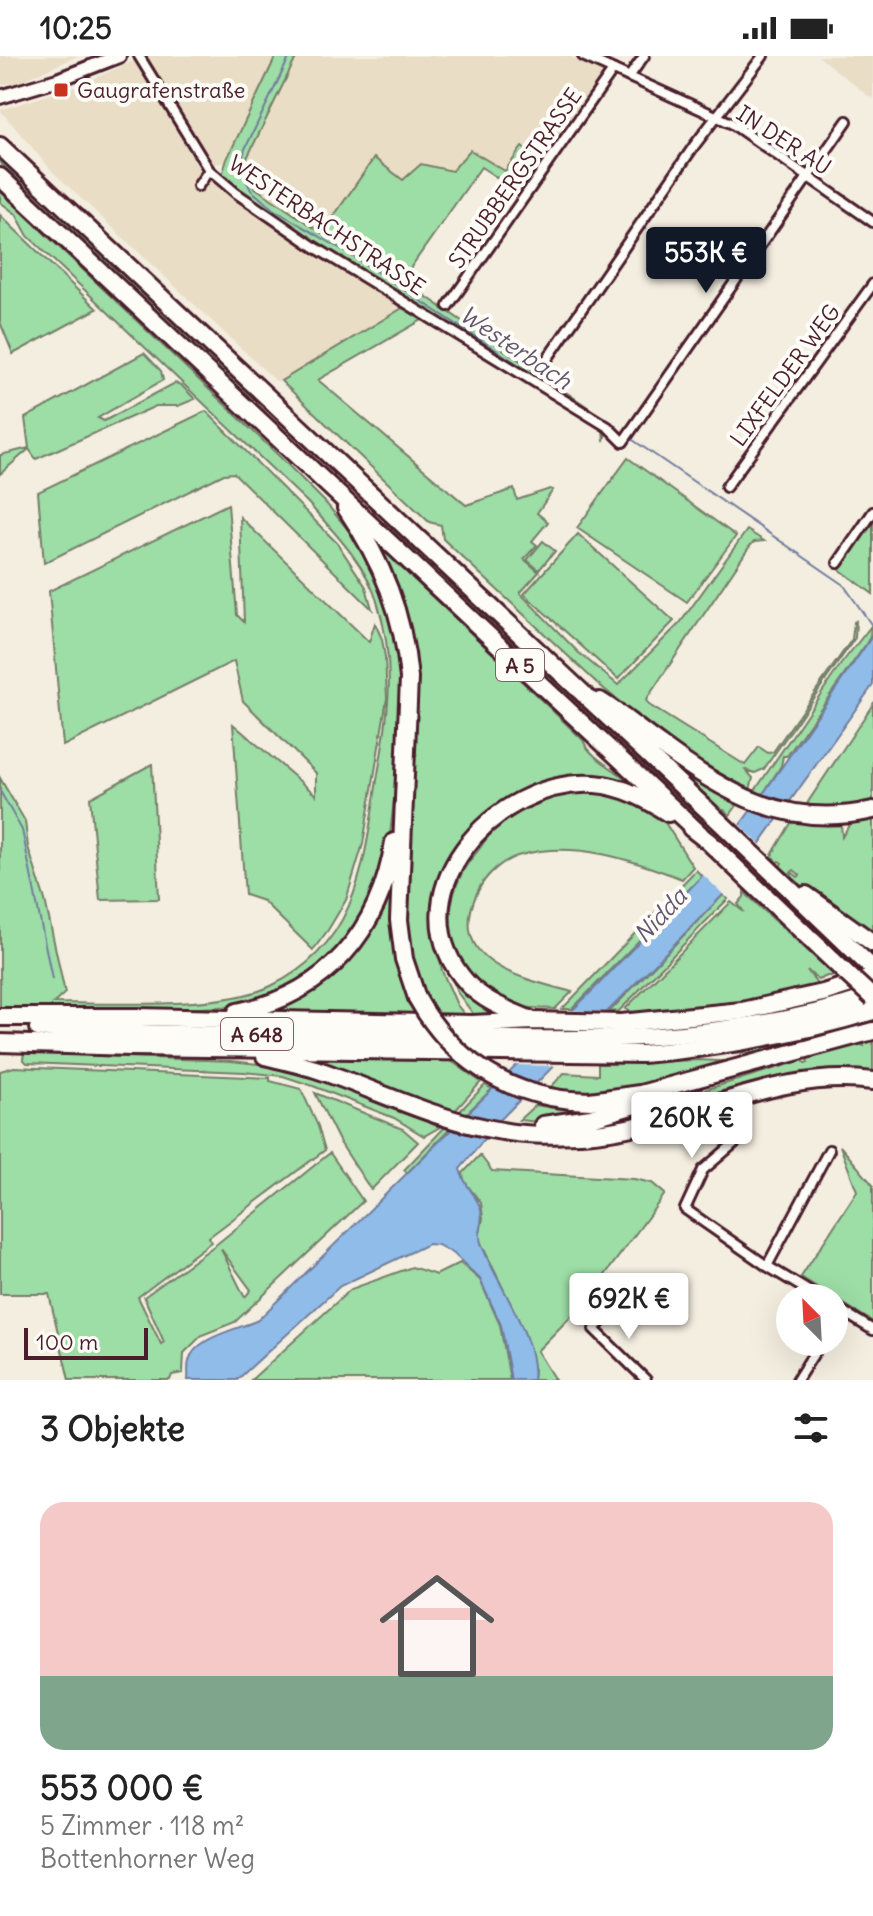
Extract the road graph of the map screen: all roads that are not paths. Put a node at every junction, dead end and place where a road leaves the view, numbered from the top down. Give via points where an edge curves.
1 (104, 56) edge
2 (119, 56) edge
3 (139, 56) edge
4 (583, 56) edge
5 (644, 56) edge
6 (763, 56) edge
7 (89, 68) junction
8 (613, 70) junction
9 (629, 77) junction
10 (0, 97) edge
11 (715, 118) junction
12 (847, 121) dead end
13 (0, 146) edge
14 (209, 170) junction
15 (806, 176) junction
16 (0, 177) edge
17 (198, 186) dead end
18 (873, 222) edge
19 (873, 284) edge
20 (448, 306) dead end
21 (541, 368) dead end
22 (726, 487) dead end
23 (339, 497) junction
24 (873, 512) edge
25 (838, 563) dead end
26 (577, 688) junction
27 (404, 802) junction
28 (873, 810) edge
29 (705, 838) junction
30 (766, 866) junction
31 (873, 943) edge
32 (872, 971) edge
33 (873, 997) edge
34 (873, 1011) edge
35 (0, 1017) edge
36 (137, 1017) junction
37 (533, 1021) junction
38 (0, 1025) edge
39 (872, 1031) edge
40 (0, 1043) edge
41 (598, 1048) junction
42 (236, 1049) junction
43 (693, 1081) junction
44 (873, 1081) edge
45 (528, 1130) junction
46 (738, 1140) dead end
47 (829, 1150) dead end
48 (767, 1266) junction
49 (797, 1284) edge
50 (621, 1302) dead end
51 (848, 1314) edge
52 (873, 1330) edge
53 (812, 1356) edge
54 (646, 1380) edge
55 (797, 1380) edge

1 - 7 main road
2 - 7 main road
3 - 14 street, WESTERBACHSTRASSE
4 - 8 street, IN DER AU
5 - 9 street
6 - 11 street
7 - 10 main road
8 - 9 street, IN DER AU
8 - 20 street, STRUBBERGSTRASSE
9 - 11 street, IN DER AU
11 - 15 street, IN DER AU via 731,123
11 - 21 street
12 - 15 street
13 - 26 highway, A 5
14 - 15 street, WESTERBACHSTRASSE via 313,246 624,441
14 - 17 street, WESTERBACHSTRASSE
15 - 18 street, IN DER AU
16 - 23 highway, A 5
19 - 22 street, LIXFELDER WEG
23 - 27 highway, A 648 via 388,584 406,641
23 - 29 highway, A 5
24 - 25 street
26 - 28 highway via 617,711 687,765 765,807 834,817
26 - 30 highway, A 5
27 - 36 highway, A 648 via 387,876 367,923 349,950 315,981 251,1009
27 - 43 highway, bridge via 404,959 417,998 453,1047 496,1078 534,1094 571,1100 640,1094
29 - 33 highway, A 5, bridge
29 - 37 highway, A 5 via 646,800 597,784 545,789 513,803 476,833 457,859 444,892 445,942 458,971 478,993
30 - 31 highway, A 5
30 - 32 highway, A 5
32 - 37 highway, A 648 via 823,993 742,1011 621,1023
33 - 41 highway, A 648 via 732,1030
34 - 41 highway, A 648 via 739,1044 642,1054
35 - 36 highway, A 648
36 - 37 highway, A 648
38 - 41 highway, A 648 via 513,1039
39 - 43 highway
40 - 42 highway, A 648
41 - 42 highway, A 648 via 497,1053
42 - 45 highway via 319,1070 445,1118
43 - 45 highway via 619,1111
44 - 45 highway via 796,1083 615,1130
46 - 48 street via 703,1170 685,1209
47 - 48 street
48 - 49 street
50 - 54 street via 594,1329
51 - 52 street
53 - 55 street

